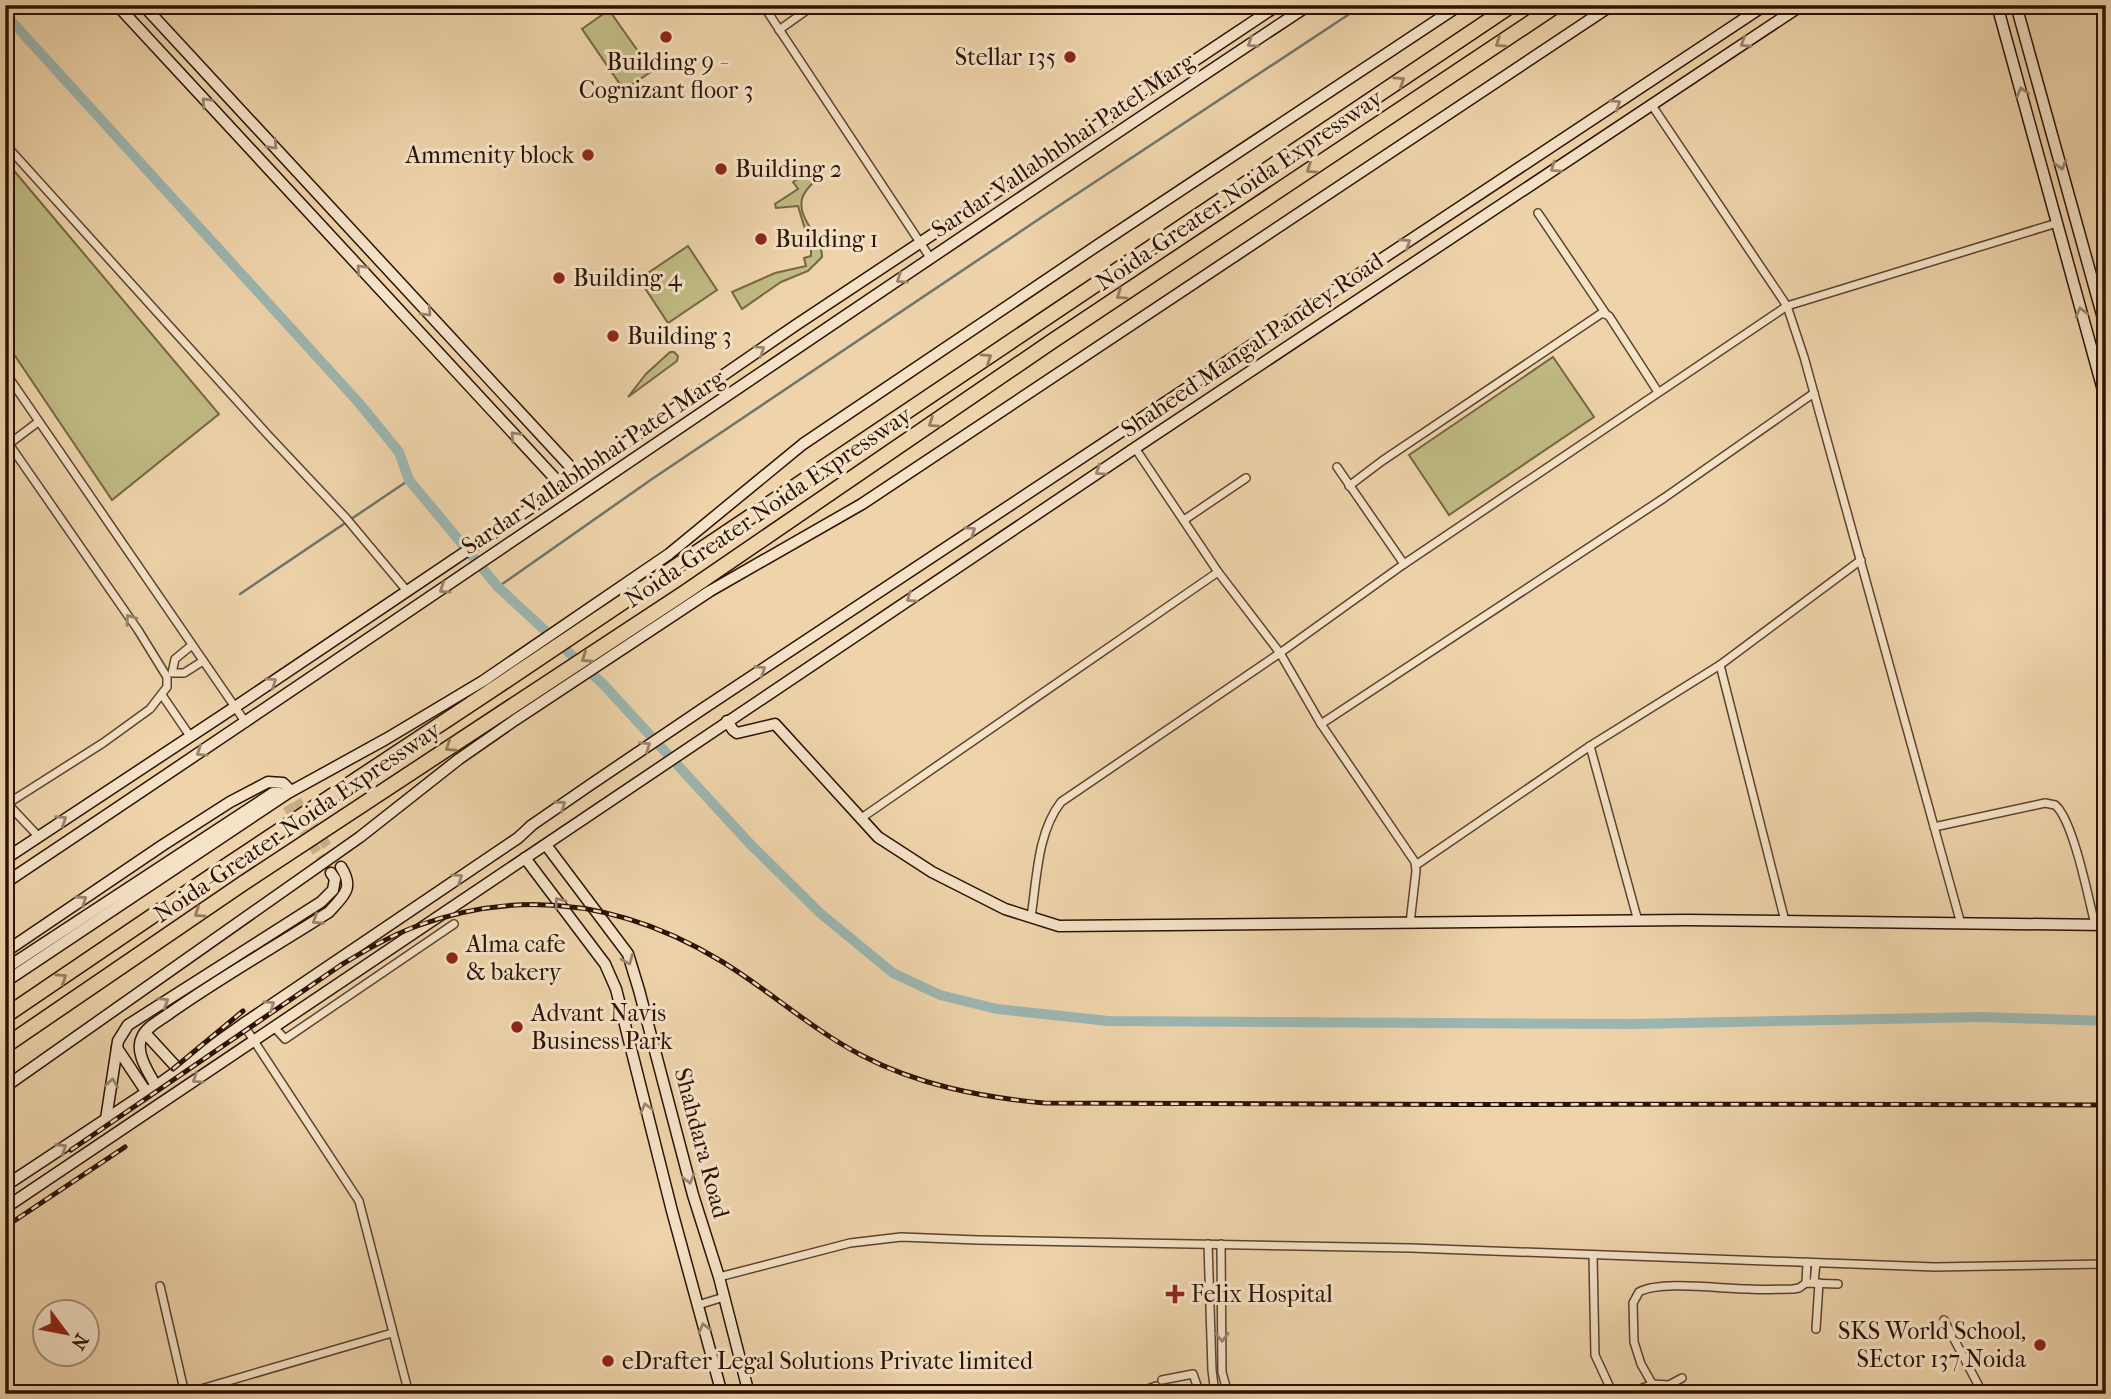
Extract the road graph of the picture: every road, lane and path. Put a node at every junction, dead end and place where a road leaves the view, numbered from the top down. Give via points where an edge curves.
1 (117, 5) edge
2 (143, 5) edge
3 (763, 5) edge
4 (814, 5) edge
5 (1215, 5) edge
6 (1228, 5) edge
7 (1278, 5) edge
8 (1309, 5) edge
9 (1460, 5) edge
10 (1512, 5) edge
11 (1557, 5) edge
12 (1612, 5) edge
13 (1765, 5) edge
14 (1802, 5) edge
15 (1997, 5) edge
16 (2016, 5) edge
17 (779, 30) junction
18 (1651, 104) junction
19 (5, 144) edge
20 (1538, 212) dead end
21 (2057, 223) junction
22 (922, 244) junction
23 (931, 259) junction
24 (1787, 306) junction
25 (1606, 314) junction
26 (2106, 329) edge
27 (5, 372) edge
28 (1658, 392) junction
29 (1814, 393) junction
30 (2106, 401) edge
31 (38, 422) junction
32 (7, 445) edge
33 (1135, 448) junction
34 (1337, 467) dead end
35 (578, 475) junction
36 (1246, 478) dead end
37 (562, 486) junction
38 (1349, 486) junction
39 (1184, 520) junction
40 (1861, 560) junction
41 (1404, 564) junction
42 (1218, 572) junction
43 (409, 590) junction
44 (620, 595) junction
45 (648, 625) junction
46 (830, 625) junction
47 (192, 645) junction
48 (841, 645) junction
49 (1280, 653) junction
50 (203, 661) junction
51 (1720, 666) junction
52 (169, 675) junction
53 (487, 685) junction
54 (162, 695) junction
55 (235, 707) junction
56 (511, 715) junction
57 (246, 723) junction
58 (723, 724) junction
59 (1321, 724) junction
60 (190, 736) junction
61 (1590, 746) junction
62 (6, 803) edge
63 (860, 819) junction
64 (1934, 827) junction
65 (38, 836) junction
66 (546, 845) junction
67 (525, 858) junction
68 (5, 859) edge
69 (1416, 865) junction
70 (5, 883) edge
71 (1031, 917) junction
72 (1638, 921) junction
73 (1785, 921) junction
74 (1409, 923) junction
75 (1961, 923) junction
76 (454, 924) dead end
77 (2100, 925) edge
78 (5, 952) edge
79 (5, 969) edge
80 (5, 982) edge
81 (5, 1016) edge
82 (243, 1024) junction
83 (274, 1027) junction
84 (145, 1033) junction
85 (254, 1041) junction
86 (5, 1046) edge
87 (117, 1048) junction
88 (179, 1070) junction
89 (5, 1087) edge
90 (152, 1089) junction
91 (106, 1119) junction
92 (5, 1186) edge
93 (5, 1208) edge
94 (1208, 1244) junction
95 (1221, 1244) junction
96 (1594, 1255) junction
97 (1807, 1262) junction
98 (1816, 1263) junction
99 (2106, 1264) edge
100 (719, 1277) junction
101 (1813, 1283) junction
102 (1838, 1284) dead end
103 (160, 1286) dead end
104 (724, 1297) junction
105 (698, 1305) junction
106 (1944, 1320) dead end
107 (1816, 1329) dead end
108 (393, 1333) junction
109 (1682, 1378) dead end
110 (1161, 1380) dead end
111 (1653, 1384) junction
112 (210, 1390) edge
113 (185, 1394) edge
114 (410, 1394) edge
115 (722, 1394) edge
116 (749, 1394) edge
117 (1134, 1394) edge
118 (1158, 1394) edge
119 (1200, 1394) edge
120 (1215, 1394) edge
121 (1228, 1394) edge
122 (1613, 1394) edge
123 (1628, 1394) edge
124 (1658, 1394) edge
125 (1983, 1394) edge

37 -> 1 street
2 -> 35 street
3 - 17 street
4 - 17 street
5 - 6 street via 1218,10
7 - 22 street, Sardar Vallabhbhai Patel Marg via 1188,65 1152,83 1120,110
8 -> 23 street, Sardar Vallabhbhai Patel Marg
9 - 44 street via 803,444
44 -> 10 highway, Noida-Greater Noida Expressway
11 -> 45 highway, Noida-Greater Noida Expressway via 1040,350
12 - 45 street via 862,504
46 -> 13 street
14 -> 18 street, Shaheed Mangal Pandey Road
21 -> 15 street
16 -> 26 street
17 - 22 street
18 - 24 street
18 -> 33 street, Shaheed Mangal Pandey Road
19 - 43 street
20 - 25 street
21 - 24 street
30 -> 21 street
22 - 23 street
35 -> 22 street, Sardar Vallabhbhai Patel Marg
23 -> 57 street, Sardar Vallabhbhai Patel Marg
24 - 28 street
24 - 29 street
25 - 28 street
25 - 38 street via 1598,314
27 - 31 street
28 - 41 street
29 - 40 street
29 - 59 street via 1664,498
31 - 32 street
31 - 47 street
52 -> 32 street
33 - 39 street
33 -> 48 street, Shaheed Mangal Pandey Road
34 - 38 street
35 - 37 street, Sardar Vallabhbhai Patel Marg
36 - 39 street
37 - 43 street, Sardar Vallabhbhai Patel Marg
38 - 41 street
39 - 42 street
40 - 51 street
40 - 64 street
41 - 49 street
42 - 49 street
42 - 63 street
55 -> 43 street, Sardar Vallabhbhai Patel Marg
44 - 53 highway, Noida-Greater Noida Expressway
45 - 56 highway, Noida-Greater Noida Expressway
46 - 48 street
82 -> 46 street
47 - 50 street
47 - 52 street via 176,659
48 - 58 street, Shaheed Mangal Pandey Road
49 - 59 street
49 - 71 street via 1061,802 1042,842
50 - 52 street via 184,673
50 - 55 street
51 - 61 street
51 - 73 street
52 - 54 street
53 - 80 street via 288,793
81 -> 53 highway, Noida-Greater Noida Expressway
54 - 60 street
54 - 62 street via 103,743
55 - 57 street
55 - 60 street, Sardar Vallabhbhai Patel Marg
56 -> 86 highway, Noida-Greater Noida Expressway via 245,882
56 - 89 street via 360,837
57 -> 70 street, Sardar Vallabhbhai Patel Marg
58 - 63 street via 737,733 775,724
58 - 66 street, Shaheed Mangal Pandey Road
59 - 69 street
65 -> 60 street, Sardar Vallabhbhai Patel Marg
61 - 69 street
61 - 72 street
62 - 65 street
63 - 71 street via 877,837 932,872
64 - 75 street
64 - 77 street via 2055,804 2062,812
65 - 68 street, Sardar Vallabhbhai Patel Marg
66 - 67 street, Shaheed Mangal Pandey Road
66 -> 100 street, Shahdara Road via 628,954
67 - 83 street, Shaheed Mangal Pandey Road
105 -> 67 street, Shahdara Road via 616,989 606,964
69 - 74 street
71 - 74 street via 1059,926
72 - 73 street
72 - 74 street
73 - 75 street
75 - 77 street
76 - 83 street via 285,1039
78 -> 79 street via 230,802 268,782 283,783 283,791 273,793
82 - 85 street
82 - 88 street
83 - 85 street, Shaheed Mangal Pandey Road
87 -> 84 street via 128,1025 321,902 333,890 336,870 347,877 346,893 329,912 188,1000
84 - 88 street
84 - 90 street via 140,1047
85 -> 93 street, Shaheed Mangal Pandey Road
85 - 108 street via 359,1201
87 - 90 street
91 -> 87 street
88 - 90 street
90 - 91 street
92 -> 91 street
94 - 95 street
94 - 100 street via 892,1237 850,1243
94 - 120 street
95 - 96 street
95 -> 121 street via 1222,1372
96 - 97 street
96 - 122 street via 1595,1355
97 - 98 street
97 - 101 street
98 - 99 street via 1935,1267
98 - 101 street
100 - 104 street, Shahdara Road
101 - 102 street
101 - 107 street
101 - 111 street via 1793,1289 1683,1286 1639,1292 1633,1303 1633,1342
103 - 113 street
104 - 105 street
104 - 116 street, Shahdara Road
115 -> 105 street, Shahdara Road
106 - 125 street
108 - 112 street
108 - 114 street
109 - 111 street via 1669,1385
110 - 119 street via 1193,1374
111 - 123 street
111 - 124 street
112 - 113 street
117 - 118 street via 1156,1386

